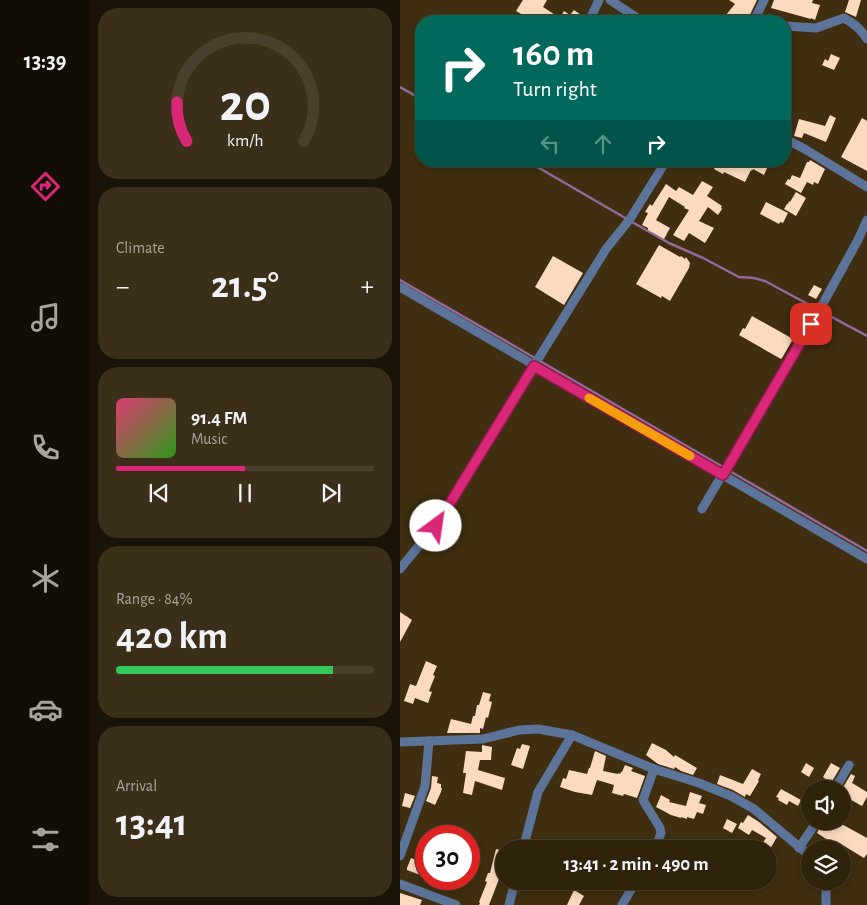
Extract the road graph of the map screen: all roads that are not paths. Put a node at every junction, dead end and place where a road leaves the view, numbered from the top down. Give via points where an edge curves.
1 (599, 0) edge
2 (610, 0) edge
3 (764, 0) edge
4 (592, 15) edge
5 (633, 15) edge
6 (757, 15) edge
7 (791, 26) edge
8 (867, 39) edge
9 (791, 142) edge
10 (662, 167) edge
11 (867, 187) edge
12 (867, 220) edge
13 (400, 287) edge
14 (534, 366) junction
15 (723, 475) junction
16 (702, 509) dead end
17 (867, 559) edge
18 (400, 569) edge
19 (572, 735) junction
20 (429, 741) junction
21 (400, 742) edge
22 (849, 765) dead end
23 (654, 769) junction
24 (840, 780) edge
25 (811, 830) edge
26 (525, 840) edge
27 (658, 840) edge
28 (799, 848) joint
29 (400, 856) edge
30 (400, 884) edge
31 (513, 890) edge
32 (631, 890) edge
33 (826, 890) edge
34 (456, 905) edge
35 (509, 905) edge
36 (622, 905) edge
37 (826, 905) edge

1 - 4 street
2 - 5 street
3 - 6 street
7 - 8 street via 816,28 844,18
9 - 11 street
10 - 14 street via 630,219 606,249
12 - 15 street via 821,308
13 - 14 street
14 - 15 street
14 - 18 street via 436,526
15 - 16 street
15 - 17 street
19 - 20 street via 519,730 483,739
19 - 23 street
19 - 26 street via 538,792
20 - 21 street
20 - 29 street via 425,786
22 - 24 street
23 - 27 street via 643,800 660,828
23 - 28 street via 699,783 754,809
25 - 28 street
30 - 34 street
31 - 35 street
32 - 36 street
33 - 37 street

